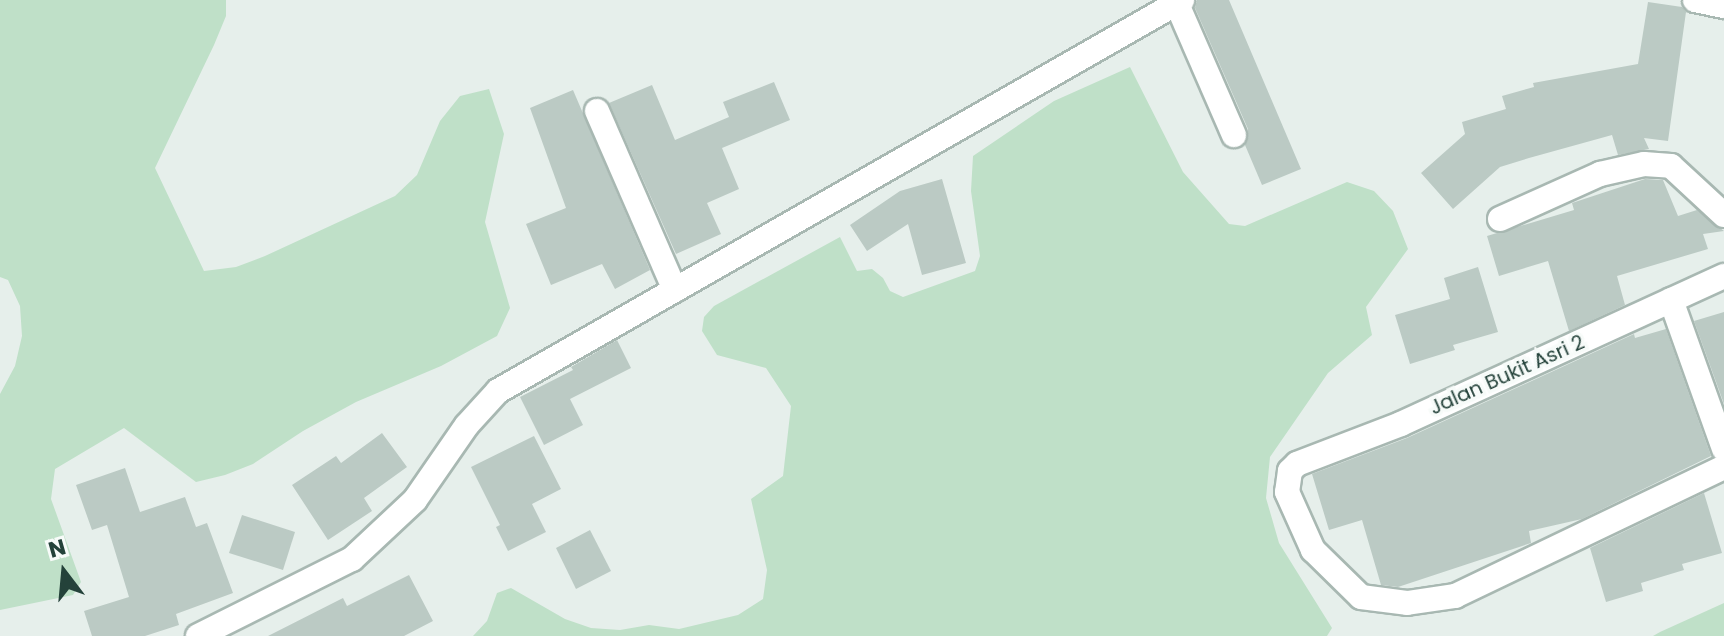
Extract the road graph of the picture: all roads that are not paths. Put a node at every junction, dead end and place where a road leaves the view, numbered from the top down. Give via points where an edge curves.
1 (1695, 0) edge
2 (1179, 2) edge
3 (1724, 6) edge
4 (597, 111) dead end
5 (1234, 135) dead end
6 (1724, 215) edge
7 (1500, 219) dead end
8 (1724, 276) edge
9 (675, 290) junction
10 (1671, 300) junction
11 (1724, 449) edge
12 (1724, 467) edge
13 (198, 636) edge

1 - 3 street
2 - 5 street
2 - 9 street
4 - 9 street
6 - 7 street via 1671,166 1644,164 1600,174
8 - 10 street, Jalan Bukit Asri 2
9 - 13 street via 498,391 467,425 415,500 352,559
10 - 11 street
10 - 12 street, Jalan Bukit Asri 2 via 1401,424 1297,464 1290,471 1287,492 1313,550 1361,597 1407,603 1455,596

